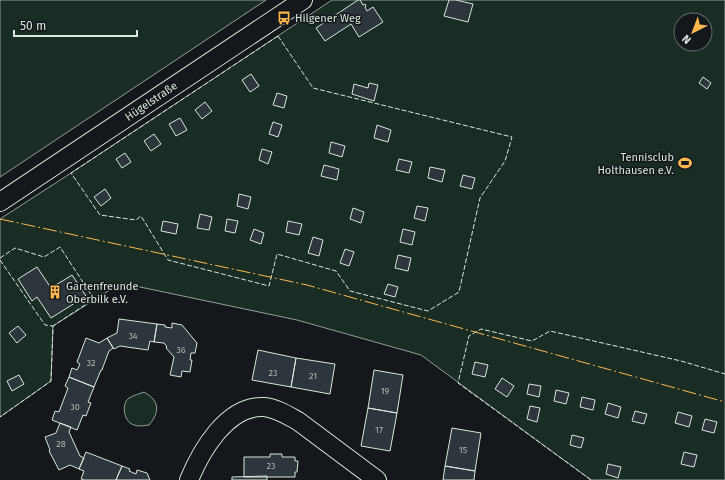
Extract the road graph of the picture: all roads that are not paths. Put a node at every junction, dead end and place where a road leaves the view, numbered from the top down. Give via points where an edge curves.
1 (303, 0) edge
2 (0, 202) edge
3 (189, 480) edge
4 (377, 480) edge

1 - 2 street, Hügelstraße
3 - 4 street via 204,449 223,426 235,416 263,407 284,413 298,421

